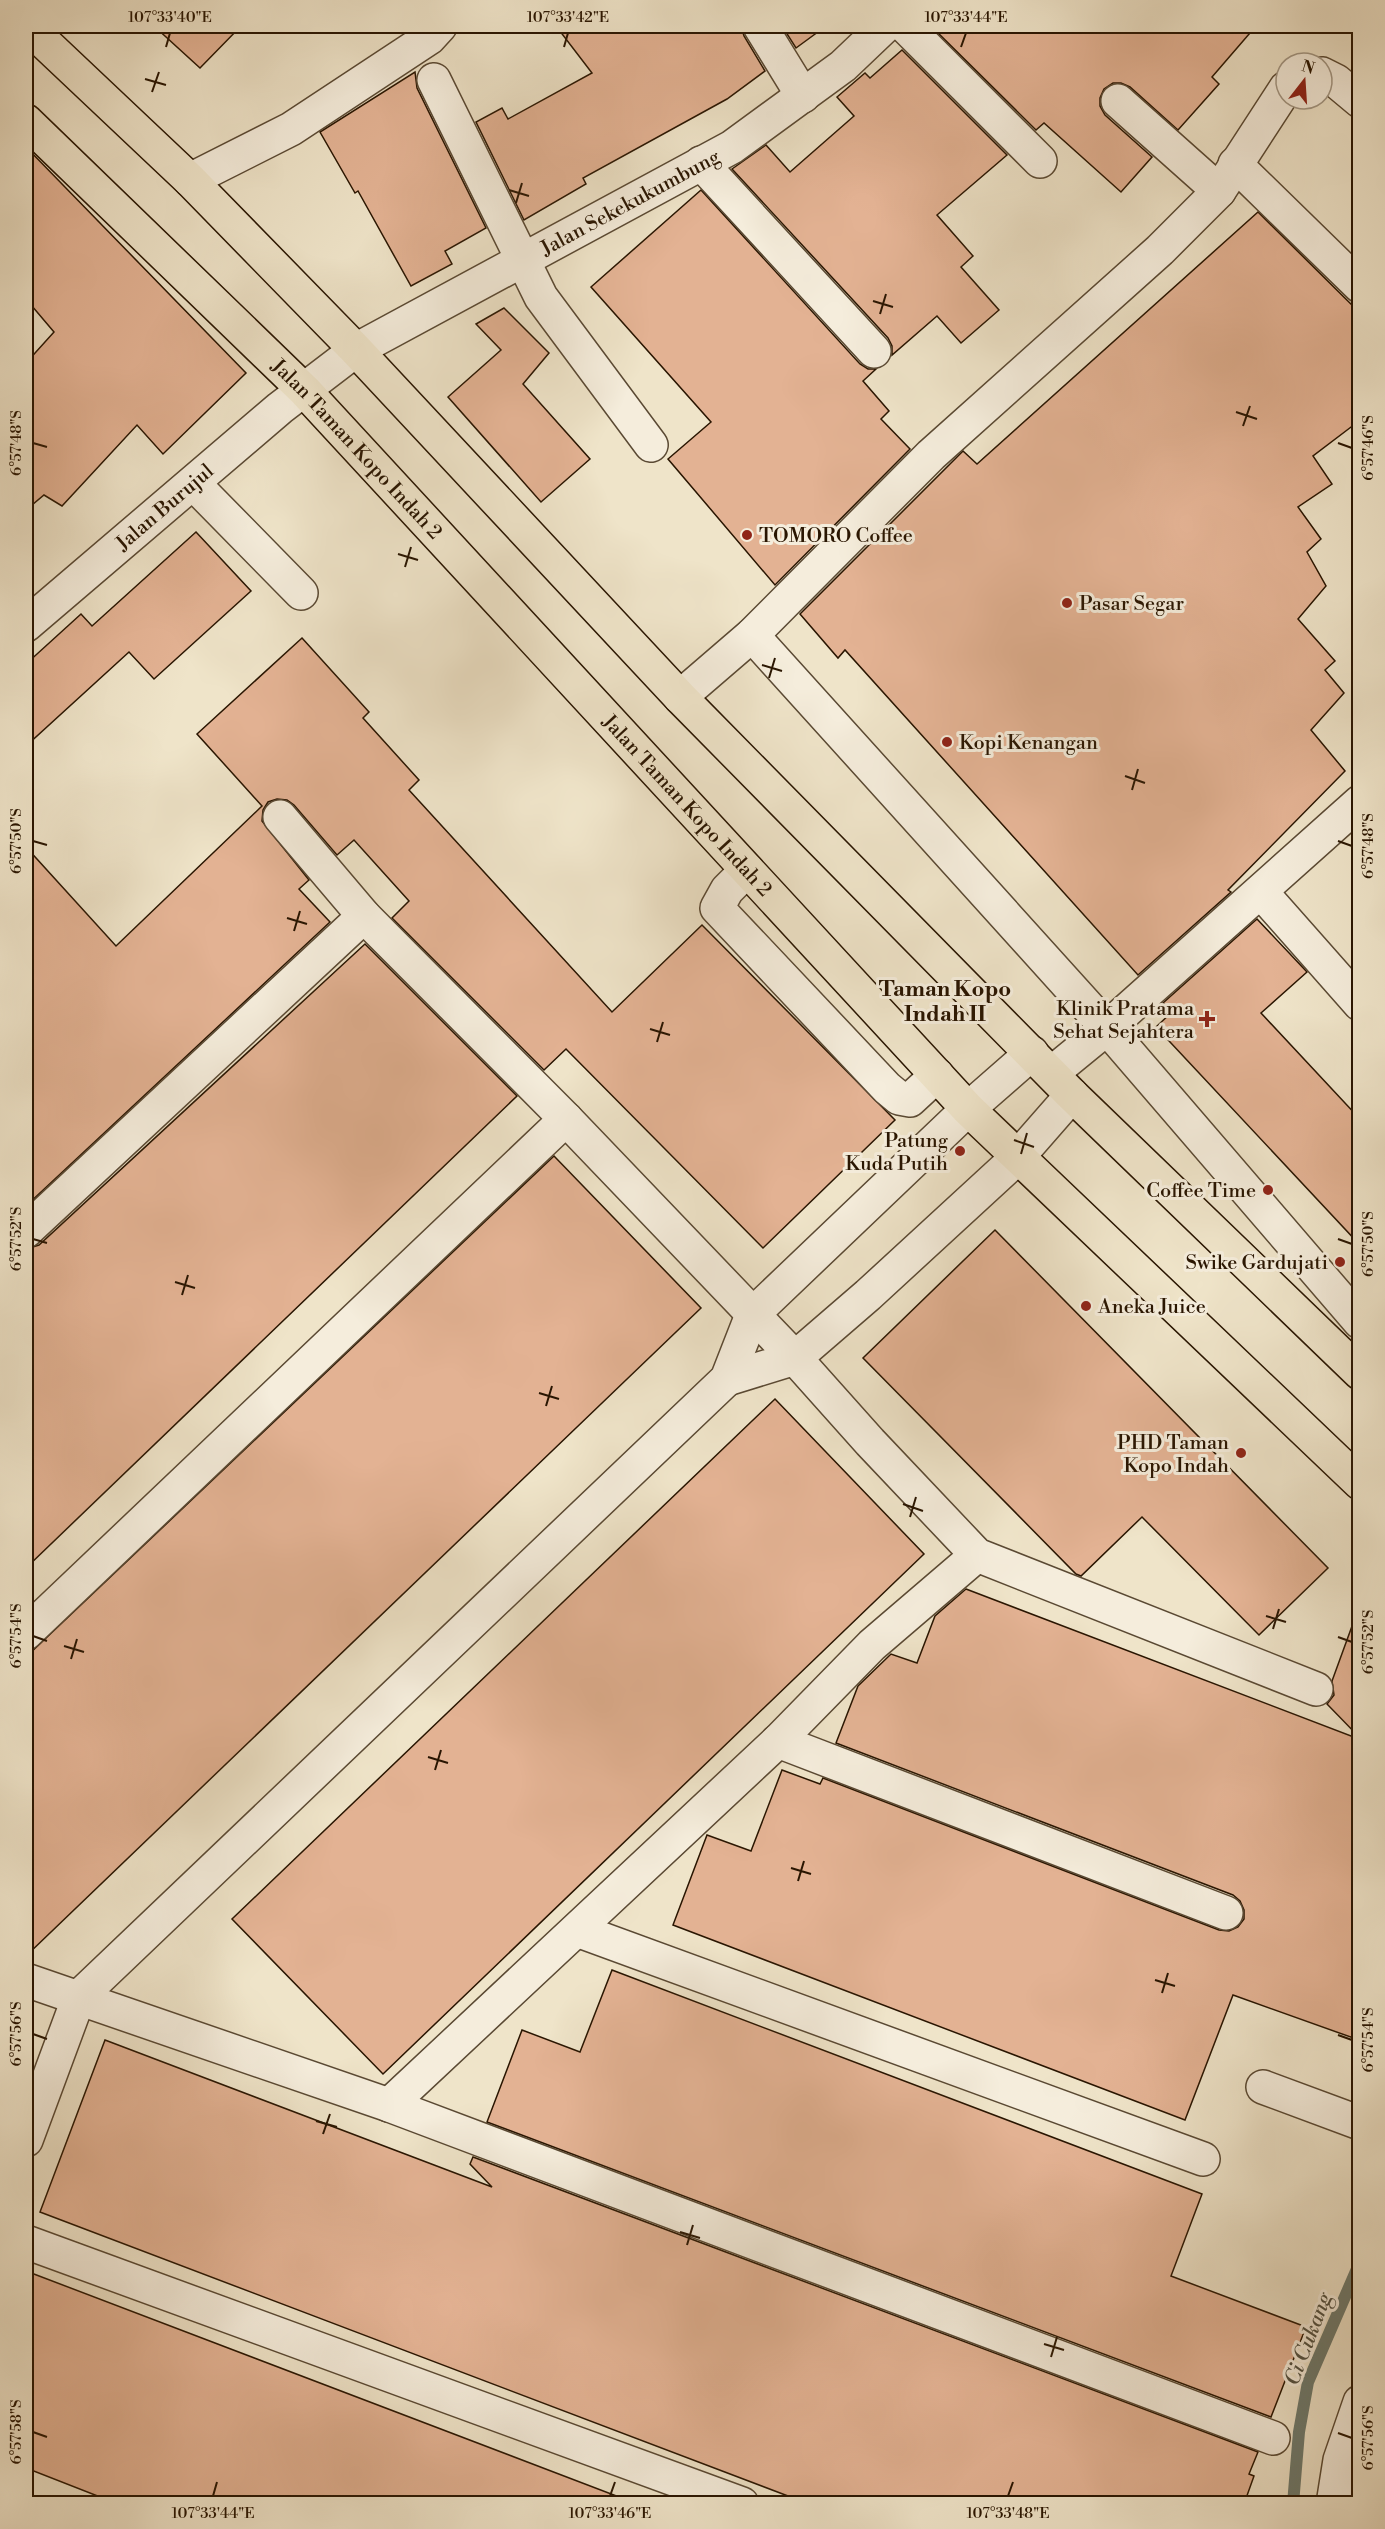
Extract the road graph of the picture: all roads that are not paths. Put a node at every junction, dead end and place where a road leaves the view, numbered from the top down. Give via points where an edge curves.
1 (27, 26) edge
2 (441, 26) edge
3 (760, 26) edge
4 (885, 26) edge
5 (905, 26) edge
6 (434, 80) dead end
7 (1334, 80) edge
8 (802, 96) junction
9 (1118, 101) dead end
10 (1359, 101) edge
11 (1274, 106) edge
12 (26, 121) edge
13 (1040, 161) dead end
14 (701, 163) junction
15 (1227, 178) junction
16 (190, 180) junction
17 (524, 261) junction
18 (1359, 286) edge
19 (356, 351) junction
20 (874, 351) dead end
21 (305, 392) junction
22 (651, 445) dead end
23 (193, 483) junction
24 (301, 593) dead end
25 (26, 626) edge
26 (752, 635) junction
27 (680, 697) junction
28 (1359, 802) edge
29 (280, 817) dead end
30 (747, 870) junction
31 (1261, 892) junction
32 (364, 916) junction
33 (1359, 1004) edge
34 (1107, 1028) junction
35 (1052, 1074) junction
36 (937, 1075) junction
37 (968, 1109) junction
38 (566, 1119) junction
39 (1017, 1158) junction
40 (26, 1231) edge
41 (752, 1315) junction
42 (1359, 1322) edge
43 (795, 1358) junction
44 (1359, 1373) edge
45 (727, 1379) junction
46 (1359, 1483) edge
47 (977, 1555) junction
48 (26, 1633) edge
49 (1316, 1689) dead end
50 (778, 1741) junction
51 (1226, 1912) dead end
52 (577, 1930) junction
53 (26, 1980) edge
54 (79, 1996) junction
55 (1263, 2087) dead end
56 (389, 2105) junction
57 (1359, 2123) edge
58 (26, 2140) edge
59 (1203, 2159) dead end
60 (26, 2242) edge
61 (1359, 2402) edge
62 (1273, 2438) dead end
63 (742, 2504) edge
64 (1333, 2504) edge

1 - 16 main road
2 - 16 street via 419,45 291,129
3 - 8 street
4 - 8 street, Jalan Sekekukumbung via 843,66
5 - 13 street
6 - 17 street
7 - 10 street
8 - 14 street, Jalan Sekekukumbung via 732,147
9 - 15 street
11 - 15 street
12 - 21 main road, Jalan Taman Kopo Indah 2
14 - 17 street, Jalan Sekekukumbung
14 - 20 street
15 - 18 street
15 - 26 street via 1160,250 931,455
16 - 19 main road
17 - 19 street, Jalan Sekekukumbung
17 - 22 street via 541,297
19 - 21 street, Jalan Sekekukumbung
19 - 27 main road
21 - 23 street, Jalan Burujul via 280,408
21 - 30 main road, Jalan Taman Kopo Indah 2
23 - 24 street
23 - 25 street, Jalan Burujul
26 - 27 street
26 - 34 street
27 - 35 main road
28 - 31 street
29 - 32 street
30 - 36 main road, Jalan Taman Kopo Indah 2
30 - 36 street via 727,890 717,908 899,1098 910,1100
31 - 33 street
31 - 34 street
32 - 38 street
32 - 40 street
34 - 35 street
34 - 42 street
35 - 37 street
35 - 39 street
35 - 44 main road
36 - 37 main road, Jalan Taman Kopo Indah 2
37 - 39 main road, Jalan Taman Kopo Indah 2
37 - 41 street
38 - 41 street
38 - 48 street
39 - 43 street
39 - 46 main road, Jalan Taman Kopo Indah 2
41 - 43 street
41 - 45 street
43 - 45 street
43 - 47 street
45 - 54 street
47 - 49 street
47 - 50 street via 872,1645
50 - 51 street
50 - 52 street
52 - 56 street
52 - 59 street
53 - 54 street
54 - 56 street
54 - 58 street
55 - 57 street
56 - 62 street
60 - 63 street
61 - 64 street via 1340,2460

